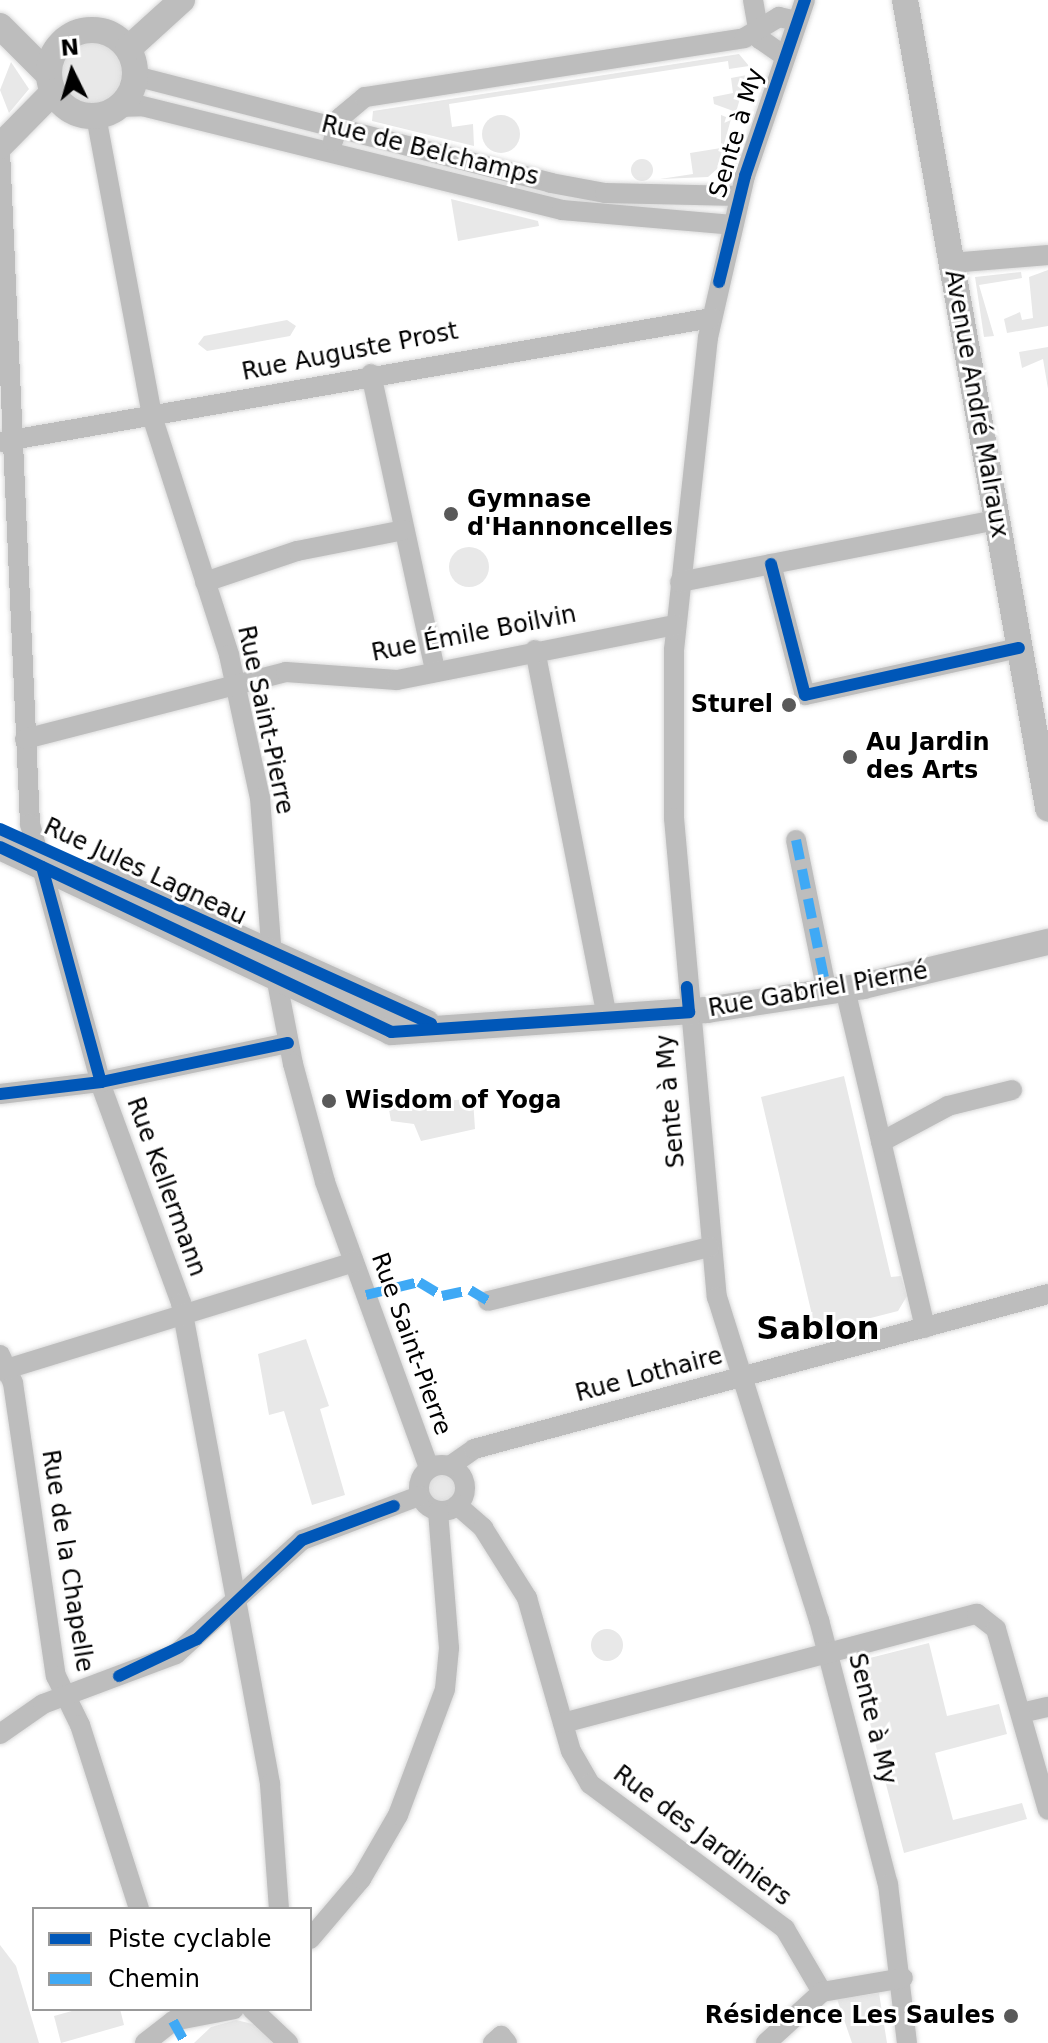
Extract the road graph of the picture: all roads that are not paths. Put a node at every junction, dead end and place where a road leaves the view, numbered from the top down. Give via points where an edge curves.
1 (182, 0) edge
2 (753, 0) edge
3 (805, 0) edge
4 (905, 0) edge
5 (796, 21) junction
6 (757, 27) junction
7 (4, 29) edge
8 (63, 41) junction
9 (128, 49) junction
10 (784, 56) junction
11 (135, 76) junction
12 (56, 92) junction
13 (107, 112) junction
14 (337, 130) junction
15 (0, 148) edge
16 (330, 153) junction
17 (519, 176) junction
18 (739, 196) junction
19 (514, 198) junction
20 (732, 225) junction
21 (1048, 255) edge
22 (951, 263) junction
23 (711, 318) junction
24 (371, 374) junction
25 (152, 416) junction
26 (6, 442) edge
27 (997, 520) junction
28 (404, 530) junction
29 (771, 564) junction
30 (205, 582) junction
31 (680, 582) junction
32 (10, 618) edge
33 (676, 625) junction
34 (1019, 648) junction
35 (535, 650) junction
36 (435, 671) junction
37 (234, 683) junction
38 (1041, 733) edge
39 (25, 739) junction
40 (1048, 808) edge
41 (0, 829) edge
42 (796, 840) dead end
43 (0, 847) edge
44 (38, 856) junction
45 (1048, 942) edge
46 (274, 967) junction
47 (836, 990) junction
48 (689, 1012) junction
49 (607, 1016) junction
50 (288, 1043) junction
51 (101, 1082) junction
52 (1012, 1090) dead end
53 (0, 1094) edge
54 (881, 1142) junction
55 (710, 1247) junction
56 (354, 1262) junction
57 (1048, 1294) edge
58 (488, 1301) dead end
59 (183, 1317) junction
60 (925, 1328) junction
61 (2, 1365) edge
62 (741, 1377) junction
63 (429, 1468) junction
64 (457, 1473) junction
65 (419, 1496) junction
66 (448, 1508) junction
67 (235, 1602) junction
68 (827, 1651) junction
69 (65, 1695) junction
70 (1048, 1707) edge
71 (1021, 1713) junction
72 (563, 1723) junction
73 (0, 1734) edge
74 (1048, 1810) edge
75 (138, 1907) edge
76 (279, 1907) edge
77 (319, 1927) edge
78 (903, 1978) junction
79 (822, 1992) junction
80 (213, 2011) edge
81 (172, 2015) edge
82 (273, 2016) edge
83 (145, 2043) edge
84 (288, 2043) edge
85 (493, 2043) edge
86 (507, 2043) edge
87 (766, 2043) edge
88 (907, 2043) edge

1 - 9 main road
2 - 6 street via 760,9
3 - 5 street, Sente à My
4 - 22 main road, Avenue André Malraux
5 - 6 street via 779,17
5 - 10 street, Sente à My
6 - 10 street via 765,49
6 - 14 street via 744,38 365,97
7 - 8 main road
7 - 12 main road
8 - 9 main road via 98,31
8 - 12 main road
9 - 11 main road
10 - 18 street, Sente à My
11 - 13 main road
11 - 14 street, Rue de Belchamps
12 - 13 main road
12 - 15 main road
13 - 16 street, Rue de Belchamps via 142,106
13 - 25 street, Rue Saint-Pierre
14 - 16 street
14 - 17 street, Rue de Belchamps
15 - 26 street, Rue Kellermann
16 - 19 street, Rue de Belchamps
17 - 18 street, Rue de Belchamps via 605,193
17 - 19 street
18 - 20 street, Sente à My
19 - 20 street, Rue de Belchamps via 599,216
20 - 23 street, Sente à My
21 - 22 street
22 - 27 main road, Avenue André Malraux
23 - 24 street, Rue Auguste Prost
23 - 31 street, Sente à My
24 - 25 street, Rue Auguste Prost
24 - 28 street
25 - 26 street, Rue Auguste Prost
25 - 30 street, Rue Saint-Pierre
26 - 32 street, Rue Kellermann
27 - 29 street
27 - 34 main road, Avenue André Malraux
28 - 30 street via 297,551
28 - 36 street
29 - 31 street
29 - 34 street via 805,695
30 - 37 street, Rue Saint-Pierre
31 - 33 street, Sente à My
32 - 39 street, Rue Kellermann
33 - 35 street, Rue Émile Boilvin
33 - 48 street, Sente à My via 672,776
34 - 38 main road, Avenue André Malraux
35 - 36 street, Rue Émile Boilvin
35 - 49 street
36 - 37 street, Rue Émile Boilvin via 381,682 286,672
37 - 39 street, Rue Émile Boilvin
37 - 46 street, Rue Saint-Pierre via 262,812
38 - 40 main road, Avenue André Malraux
39 - 44 street, Rue Kellermann
41 - 44 main road, Rue Jules Lagneau
42 - 47 street
43 - 44 main road, Rue Jules Lagneau
44 - 46 main road, Rue Jules Lagneau
44 - 51 street, Rue Kellermann
45 - 47 main road, Rue Gabriel Pierné
46 - 49 main road, Rue Gabriel Pierné via 442,1027
46 - 50 street, Rue Saint-Pierre
47 - 48 main road, Rue Gabriel Pierné
47 - 54 street
48 - 49 main road, Rue Gabriel Pierné
48 - 55 street, Sente à My
50 - 51 street
50 - 56 street, Rue Saint-Pierre
51 - 53 street
51 - 59 street, Rue Kellermann
52 - 54 street via 948,1106
54 - 60 street
55 - 58 street
55 - 62 street, Sente à My
56 - 59 street
56 - 63 street, Rue Saint-Pierre
57 - 60 street, Rue Lothaire
59 - 61 street
59 - 67 street, Rue Kellermann
60 - 62 street, Rue Lothaire
61 - 69 street, Rue de la Chapelle via 56,1676
62 - 64 street, Rue Lothaire via 496,1444
62 - 68 street, Sente à My
63 - 64 street
63 - 65 street
64 - 66 street
65 - 66 street, Rue des Jardiniers
65 - 67 street via 302,1540
66 - 72 street, Rue des Jardiniers via 483,1528 527,1598
66 - 77 street via 445,1689 398,1815
67 - 69 street via 176,1654
67 - 76 street, Rue Kellermann via 270,1784
68 - 71 street via 977,1614 996,1629
68 - 72 street
68 - 78 street, Sente à My via 891,1899
69 - 73 street
69 - 75 street, Rue de la Chapelle
70 - 71 street
71 - 74 street
72 - 79 street, Rue des Jardiniers via 590,1784 785,1929
78 - 79 street
78 - 88 street, Sente à My
79 - 87 street
80 - 81 street
81 - 83 street
82 - 84 street
85 - 86 street via 501,2036

